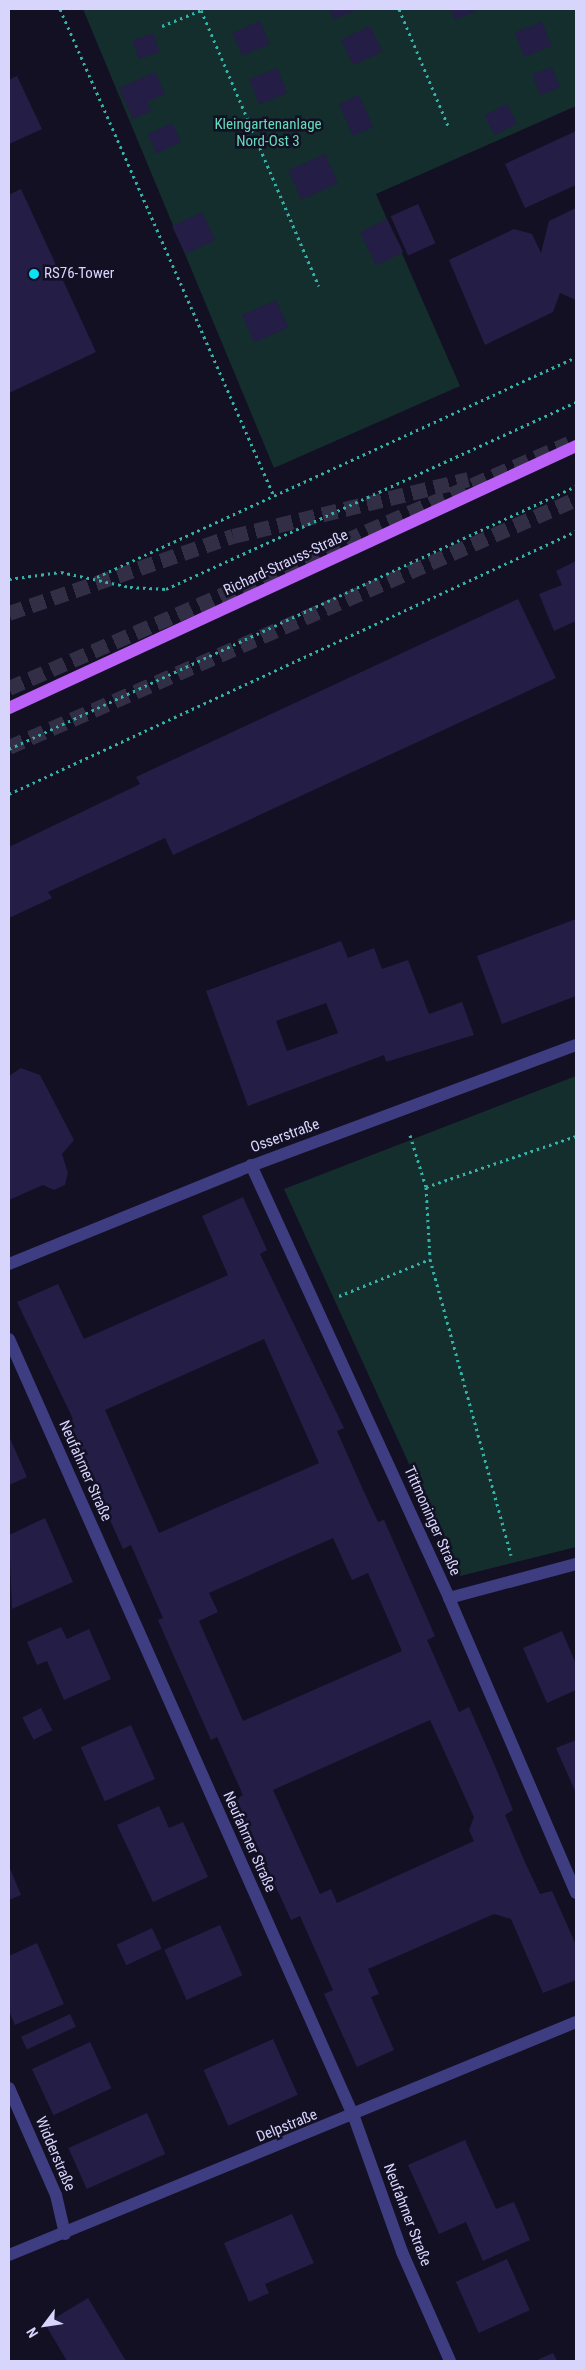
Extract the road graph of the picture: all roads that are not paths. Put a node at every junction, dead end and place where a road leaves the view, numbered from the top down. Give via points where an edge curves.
1 (576, 446) edge
2 (9, 708) edge
3 (576, 1045) edge
4 (251, 1166) junction
5 (9, 1264) edge
6 (9, 1339) edge
7 (576, 1564) edge
8 (449, 1598) junction
9 (576, 1893) edge
10 (576, 2022) edge
11 (9, 2088) edge
12 (354, 2117) junction
13 (65, 2234) junction
14 (9, 2256) edge
15 (450, 2361) edge

1 - 2 main road, Richard-Strauss-Straße
3 - 4 street, Osserstraße
4 - 5 street, Osserstraße
4 - 8 street, Tittmoninger Straße
6 - 12 street, Neufahrner Straße
7 - 8 street
8 - 9 street, Tittmoninger Straße
10 - 12 street, Delpstraße
11 - 13 street, Widderstraße via 56,2195
12 - 13 street, Delpstraße
12 - 15 street, Neufahrner Straße via 402,2252
13 - 14 street, Delpstraße

